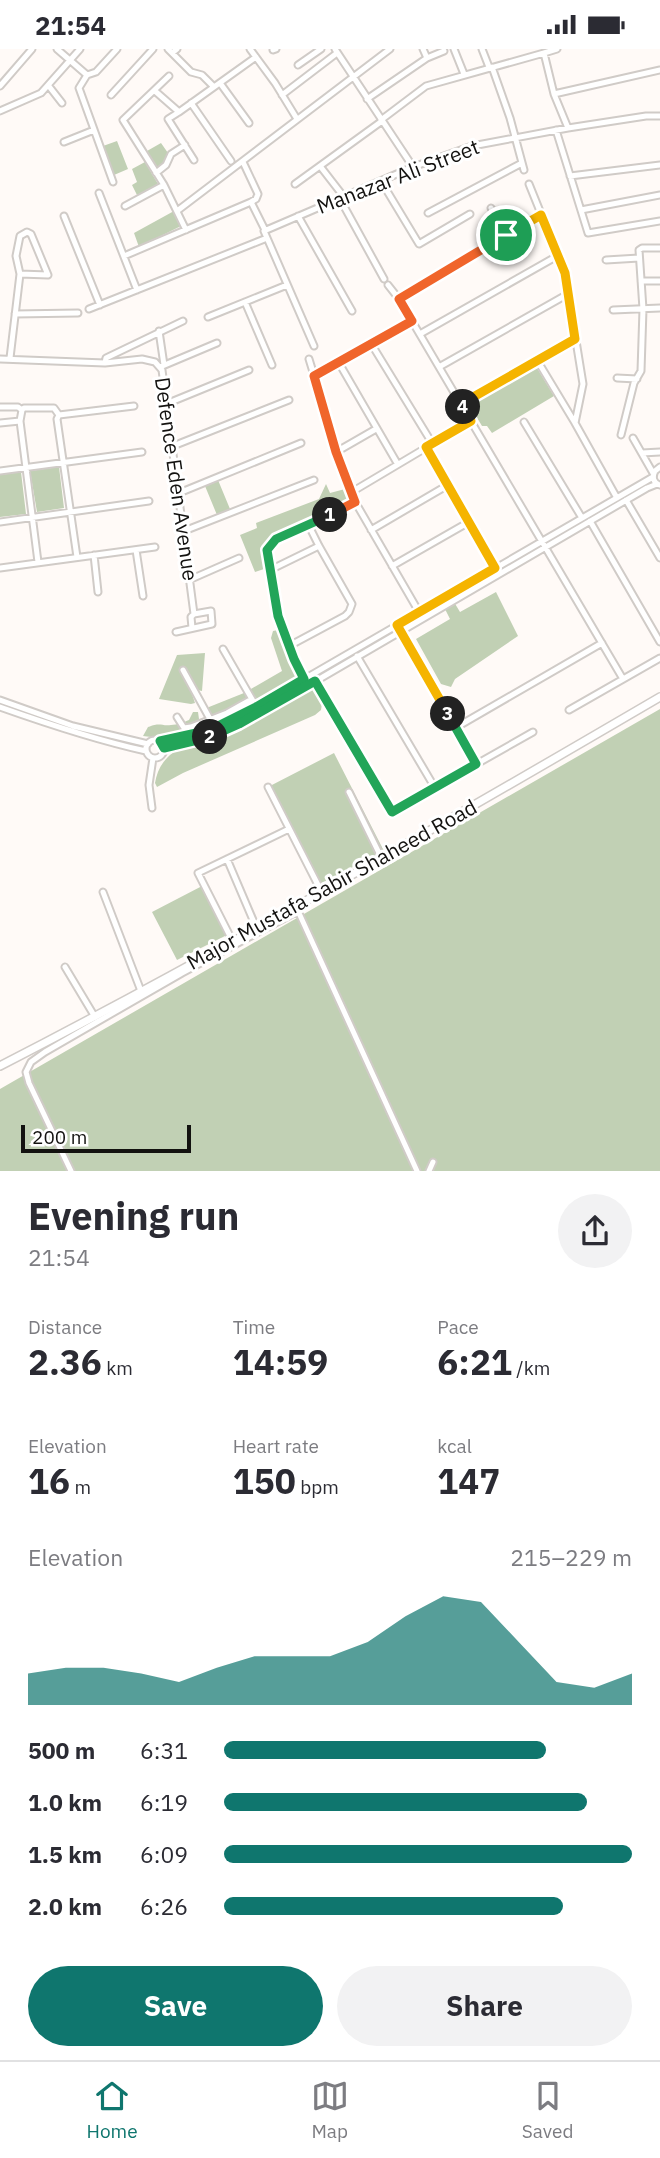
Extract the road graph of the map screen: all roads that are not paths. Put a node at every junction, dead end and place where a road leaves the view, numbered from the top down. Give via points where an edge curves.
1 (32, 49) edge
2 (57, 49) edge
3 (80, 49) edge
4 (117, 49) edge
5 (153, 49) edge
6 (250, 49) edge
7 (321, 49) edge
8 (390, 49) edge
9 (423, 49) edge
10 (454, 49) edge
11 (482, 49) edge
12 (528, 49) edge
13 (557, 49) edge
14 (172, 50) edge
15 (336, 51) edge
16 (444, 51) dead end
17 (544, 53) junction
18 (531, 56) junction
19 (256, 57) junction
20 (427, 58) junction
21 (70, 60) junction
22 (298, 65) dead end
23 (491, 67) junction
24 (660, 69) edge
25 (464, 74) junction
26 (87, 75) junction
27 (169, 76) dead end
28 (352, 77) junction
29 (220, 83) junction
30 (48, 85) junction
31 (0, 86) edge
32 (214, 87) junction
33 (155, 91) junction
34 (554, 94) junction
35 (111, 95) dead end
36 (282, 95) junction
37 (367, 99) junction
38 (62, 103) dead end
39 (191, 103) junction
40 (0, 111) edge
41 (179, 112) junction
42 (660, 116) edge
43 (297, 119) junction
44 (382, 120) junction
45 (249, 123) dead end
46 (568, 128) junction
47 (94, 130) junction
48 (556, 130) junction
49 (516, 137) junction
50 (64, 142) dead end
51 (185, 145) junction
52 (194, 160) dead end
53 (230, 161) dead end
54 (243, 162) junction
55 (660, 165) edge
56 (320, 166) junction
57 (413, 167) junction
58 (156, 173) junction
59 (570, 176) junction
60 (381, 181) junction
61 (113, 182) dead end
62 (295, 184) dead end
63 (529, 184) dead end
64 (164, 185) junction
65 (99, 193) dead end
66 (660, 195) edge
67 (342, 198) junction
68 (251, 202) junction
69 (125, 206) dead end
70 (491, 208) dead end
71 (581, 210) junction
72 (177, 211) junction
73 (428, 213) dead end
74 (470, 214) dead end
75 (541, 215) junction
76 (64, 216) dead end
77 (298, 216) junction
78 (660, 221) edge
79 (186, 230) junction
80 (264, 230) junction
81 (506, 235) junction
82 (267, 237) junction
83 (660, 248) edge
84 (559, 255) junction
85 (124, 256) junction
86 (639, 258) junction
87 (606, 260) dead end
88 (20, 274) junction
89 (642, 281) junction
90 (660, 281) edge
91 (287, 285) junction
92 (137, 290) junction
93 (569, 294) junction
94 (399, 299) junction
95 (245, 302) junction
96 (100, 305) junction
97 (660, 308) edge
98 (89, 309) dead end
99 (643, 309) junction
100 (613, 310) dead end
101 (352, 311) dead end
102 (78, 313) dead end
103 (15, 314) junction
104 (208, 317) dead end
105 (183, 321) dead end
106 (412, 321) junction
107 (159, 331) junction
108 (420, 334) junction
109 (575, 339) junction
110 (217, 343) dead end
111 (372, 345) junction
112 (314, 346) dead end
113 (10, 358) junction
114 (0, 359) edge
115 (309, 359) dead end
116 (537, 360) junction
117 (105, 363) junction
118 (339, 363) junction
119 (272, 365) dead end
120 (162, 366) junction
121 (439, 367) junction
122 (249, 370) dead end
123 (314, 376) junction
124 (617, 378) dead end
125 (636, 379) junction
126 (289, 400) dead end
127 (166, 404) junction
128 (461, 404) junction
129 (134, 406) dead end
130 (0, 407) edge
131 (22, 410) junction
132 (59, 415) junction
133 (20, 421) junction
134 (471, 421) junction
135 (524, 422) dead end
136 (0, 423) edge
137 (575, 423) junction
138 (376, 429) junction
139 (621, 435) dead end
140 (633, 438) dead end
141 (301, 443) dead end
142 (429, 445) junction
143 (173, 446) junction
144 (142, 452) dead end
145 (336, 452) junction
146 (660, 452) edge
147 (642, 453) junction
148 (62, 462) junction
149 (397, 463) junction
150 (660, 467) edge
151 (25, 468) junction
152 (0, 471) edge
153 (653, 475) junction
154 (314, 480) dead end
155 (448, 485) junction
156 (659, 485) edge
157 (179, 492) junction
158 (350, 493) junction
159 (617, 498) junction
160 (626, 500) junction
161 (149, 501) dead end
162 (355, 502) junction
163 (70, 513) junction
164 (32, 518) junction
165 (582, 518) junction
166 (590, 521) junction
167 (0, 522) edge
168 (469, 522) junction
169 (309, 526) junction
170 (371, 530) junction
171 (184, 531) junction
172 (543, 545) junction
173 (318, 546) junction
174 (155, 547) dead end
175 (136, 550) junction
176 (94, 555) junction
177 (77, 557) junction
178 (239, 558) dead end
179 (660, 558) edge
180 (38, 562) junction
181 (392, 566) junction
182 (0, 568) edge
183 (495, 568) junction
184 (270, 570) junction
185 (189, 580) junction
186 (98, 592) dead end
187 (143, 596) dead end
188 (419, 613) junction
189 (194, 614) junction
190 (192, 628) junction
191 (399, 628) junction
192 (176, 632) dead end
193 (660, 642) edge
194 (602, 643) junction
195 (289, 646) junction
196 (223, 649) dead end
197 (358, 656) junction
198 (660, 658) edge
199 (183, 670) dead end
200 (623, 679) junction
201 (315, 681) junction
202 (306, 682) junction
203 (660, 697) edge
204 (252, 699) junction
205 (0, 700) edge
206 (0, 707) edge
207 (256, 707) junction
208 (569, 710) dead end
209 (177, 717) dead end
210 (210, 719) junction
211 (202, 723) junction
212 (455, 728) junction
213 (533, 732) dead end
214 (205, 735) junction
215 (160, 741) junction
216 (147, 747) junction
217 (164, 748) junction
218 (153, 758) junction
219 (476, 764) junction
220 (268, 787) dead end
221 (435, 788) junction
222 (349, 792) dead end
223 (152, 808) dead end
224 (289, 829) junction
225 (381, 857) junction
226 (227, 859) junction
227 (103, 892) dead end
228 (318, 892) junction
229 (256, 927) junction
230 (232, 940) junction
231 (65, 967) dead end
232 (141, 991) junction
233 (94, 1017) junction
234 (0, 1066) edge
235 (433, 1162) dead end
236 (71, 1171) edge
237 (417, 1171) edge
238 (429, 1171) edge

1 - 31 street
2 - 21 street
3 - 21 street
4 - 26 street via 96,72
5 - 35 street
6 - 19 street
7 - 22 street
8 - 28 street
9 - 20 street
10 - 25 street
11 - 23 street
12 - 18 street
13 - 17 street
14 - 32 street via 191,72
15 - 28 street
15 - 36 street
16 - 20 street
17 - 18 street
17 - 34 street
18 - 23 street
19 - 29 street
19 - 36 street
20 - 37 street
21 - 26 street
21 - 30 street
23 - 25 street
23 - 49 street
24 - 34 street
25 - 44 street via 426,86
26 - 47 street via 79,88
27 - 33 street
28 - 37 street
28 - 43 street
29 - 32 street
29 - 45 street
30 - 38 street
30 - 40 street via 41,93
32 - 39 street
33 - 41 street
33 - 58 street via 123,120
34 - 46 street
36 - 43 street
37 - 44 street
39 - 41 street
39 - 53 street
41 - 51 street via 168,120
42 - 46 street, Manazar Ali Street
43 - 54 street
44 - 56 street
44 - 57 street
46 - 48 street, Manazar Ali Street
47 - 50 street
47 - 61 street
48 - 49 street, Manazar Ali Street
48 - 59 street
49 - 57 street, Manazar Ali Street via 472,146
49 - 73 street via 523,166
51 - 52 street
51 - 58 street
54 - 68 street via 258,194
54 - 72 street
55 - 59 street
56 - 62 street
56 - 67 street
57 - 60 street, Manazar Ali Street
58 - 64 street
59 - 71 street
60 - 67 street, Manazar Ali Street
60 - 74 street via 419,244
63 - 75 street
64 - 69 street
64 - 72 street
65 - 85 street
66 - 71 street
67 - 77 street, Manazar Ali Street
67 - 94 street
68 - 79 street
68 - 80 street
70 - 81 street
71 - 78 street via 588,233
72 - 79 street
75 - 81 street
75 - 84 street
76 - 96 street
77 - 80 street, Manazar Ali Street
77 - 101 street
79 - 85 street
80 - 82 street
81 - 94 street
82 - 91 street
82 - 92 street
83 - 86 street via 639,248
84 - 93 street
84 - 108 street
85 - 92 street
86 - 87 street
86 - 89 street
88 - 88 street via 16,256 20,236 27,232 48,275
88 - 103 street
89 - 90 street
89 - 99 street
91 - 95 street
91 - 112 street
92 - 96 street
93 - 109 street
93 - 121 street
94 - 106 street
95 - 104 street
95 - 119 street
96 - 98 street
97 - 99 street
99 - 100 street
99 - 125 street via 641,371
102 - 103 street
103 - 113 street
105 - 107 street
106 - 108 street
106 - 111 street
107 - 117 street via 106,358
107 - 120 street
108 - 121 street
109 - 116 street
109 - 137 street via 583,384
110 - 120 street
111 - 118 street
111 - 142 street
113 - 114 street, Defence Eden Avenue
113 - 117 street, Defence Eden Avenue
115 - 123 street
116 - 128 street
116 - 137 street
117 - 120 street, Defence Eden Avenue via 142,359
118 - 123 street
118 - 138 street
120 - 127 street, Defence Eden Avenue
121 - 128 street
122 - 127 street
123 - 145 street
124 - 125 street
125 - 139 street
126 - 143 street
127 - 143 street, Defence Eden Avenue
128 - 134 street
129 - 132 street
130 - 131 street
131 - 132 street via 54,408
131 - 133 street
132 - 148 street
133 - 136 street
133 - 151 street
134 - 142 street
134 - 172 street
135 - 165 street
137 - 159 street
138 - 145 street
138 - 149 street
140 - 147 street
141 - 157 street
142 - 149 street
142 - 155 street
143 - 157 street, Defence Eden Avenue
144 - 148 street
145 - 158 street
146 - 147 street
147 - 153 street
148 - 151 street
148 - 163 street
149 - 158 street
150 - 153 street
151 - 152 street
151 - 164 street
153 - 156 street
153 - 159 street
154 - 171 street
155 - 168 street
155 - 170 street
156 - 160 street
157 - 171 street, Defence Eden Avenue
158 - 162 street
159 - 165 street
160 - 166 street
160 - 179 street
161 - 163 street
162 - 169 street
162 - 170 street
163 - 164 street
163 - 177 street
164 - 167 street
164 - 180 street
165 - 172 street
166 - 172 street
166 - 193 street
168 - 181 street
168 - 183 street
169 - 173 street
169 - 184 street via 269,546
170 - 181 street
171 - 185 street, Defence Eden Avenue
172 - 183 street
172 - 191 street
172 - 194 street
173 - 184 street
173 - 195 street via 351,600 351,608 345,617
174 - 175 street
175 - 176 street
175 - 187 street
176 - 177 street
176 - 186 street
177 - 180 street
178 - 185 street
180 - 182 street
181 - 188 street
183 - 188 street
184 - 195 street
185 - 189 street, Defence Eden Avenue
188 - 191 street
189 - 190 street, Defence Eden Avenue
189 - 190 street via 211,611 212,624
190 - 192 street
191 - 197 street
191 - 202 street
191 - 212 street
194 - 200 street
194 - 212 street
195 - 202 street
196 - 204 street
197 - 201 street
197 - 221 street
198 - 200 street
199 - 210 street
200 - 208 street
201 - 202 street
201 - 221 street via 392,812
202 - 207 street
202 - 214 street via 239,724
203 - 225 street, Major Mustafa Sabir Shaheed Road
204 - 207 street
204 - 210 street
205 - 216 street
206 - 216 street via 104,741
207 - 214 street
209 - 211 street via 184,728
210 - 211 street
211 - 214 street
212 - 219 street
213 - 219 street
214 - 215 street
214 - 217 street
215 - 216 street via 153,740
215 - 217 street
216 - 218 street
217 - 218 street
218 - 223 street
219 - 221 street
220 - 224 street
222 - 225 street
224 - 226 street
224 - 228 street
225 - 228 street, Major Mustafa Sabir Shaheed Road
226 - 229 street
226 - 230 street via 198,873
227 - 232 street
228 - 229 street, Major Mustafa Sabir Shaheed Road
229 - 230 street, Major Mustafa Sabir Shaheed Road
230 - 232 street, Major Mustafa Sabir Shaheed Road
231 - 233 street
232 - 233 street, Major Mustafa Sabir Shaheed Road
233 - 234 street, Major Mustafa Sabir Shaheed Road
235 - 238 street
236 - 237 street via 29,1083 26,1072 31,1062 298,911

